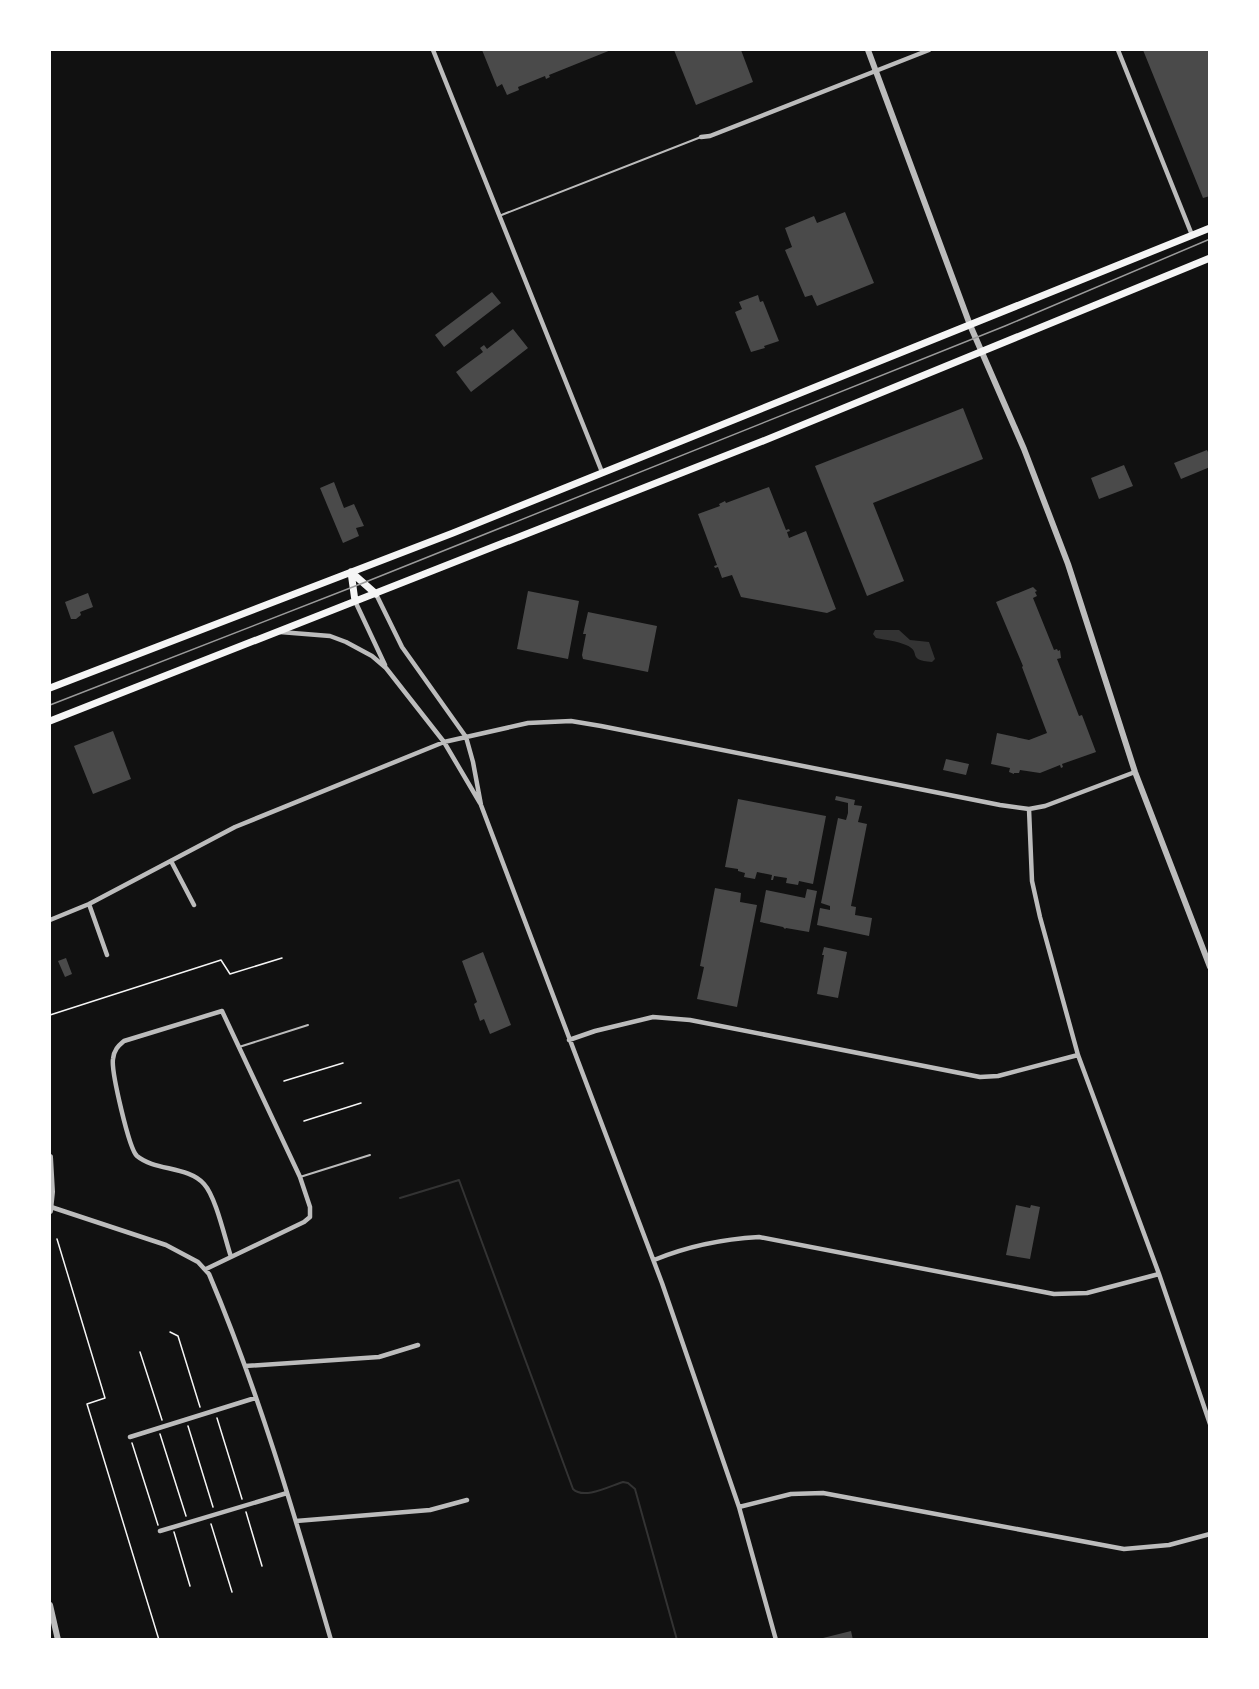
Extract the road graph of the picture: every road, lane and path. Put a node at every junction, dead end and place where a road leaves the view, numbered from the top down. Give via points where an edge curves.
1 (433, 50) edge
2 (868, 50) edge
3 (929, 50) edge
4 (1118, 50) edge
5 (876, 71) junction
6 (701, 137) joint
7 (500, 216) junction
8 (1209, 228) edge
9 (1192, 235) junction
10 (1209, 258) edge
11 (970, 325) junction
12 (982, 351) junction
13 (602, 472) junction
14 (351, 572) junction
15 (376, 594) junction
16 (355, 602) junction
17 (280, 632) junction
18 (386, 668) junction
19 (50, 688) edge
20 (50, 721) edge
21 (466, 737) junction
22 (444, 742) junction
23 (1135, 772) junction
24 (481, 805) junction
25 (1029, 809) junction
26 (171, 861) junction
27 (89, 904) junction
28 (194, 905) dead end
29 (50, 920) edge
30 (107, 955) dead end
31 (282, 958) dead end
32 (1209, 967) edge
33 (50, 1015) edge
34 (308, 1025) dead end
35 (569, 1040) junction
36 (238, 1047) junction
37 (1078, 1055) junction
38 (343, 1063) dead end
39 (284, 1081) dead end
40 (361, 1103) dead end
41 (304, 1121) dead end
42 (370, 1155) dead end
43 (50, 1157) edge
44 (300, 1177) junction
45 (50, 1209) edge
46 (57, 1239) dead end
47 (231, 1257) junction
48 (654, 1260) junction
49 (206, 1269) junction
50 (1159, 1274) junction
51 (170, 1332) dead end
52 (418, 1345) dead end
53 (140, 1352) dead end
54 (245, 1366) junction
55 (255, 1398) junction
56 (215, 1410) junction
57 (203, 1414) junction
58 (186, 1419) junction
59 (1209, 1424) edge
60 (161, 1427) junction
61 (130, 1437) joint
62 (287, 1493) junction
63 (467, 1500) dead end
64 (244, 1506) junction
65 (739, 1507) junction
66 (215, 1515) junction
67 (209, 1517) junction
68 (296, 1521) junction
69 (188, 1523) junction
70 (173, 1527) junction
71 (160, 1531) joint
72 (1209, 1534) edge
73 (262, 1566) dead end
74 (190, 1586) dead end
75 (232, 1592) dead end
76 (50, 1605) edge
77 (58, 1640) edge
78 (159, 1640) edge
79 (331, 1640) edge
80 (776, 1640) edge

1 - 7 street
2 - 5 street
3 - 5 street
4 - 9 street
5 - 6 street
5 - 11 street
6 - 7 lane
7 - 13 street
8 - 9 main road
9 - 11 main road
10 - 12 main road
11 - 12 street
11 - 13 main road
12 - 15 main road
12 - 23 street via 1068,564
13 - 14 main road
14 - 15 main road
14 - 16 main road
14 - 19 main road
15 - 16 main road
15 - 21 street via 402,647
16 - 17 main road
16 - 18 street
17 - 18 street via 317,633 338,639 358,647
17 - 20 main road
18 - 22 street
21 - 22 street
21 - 24 street
21 - 25 street via 528,723 571,722
22 - 24 street
22 - 26 street via 235,826
23 - 25 street
23 - 32 street
24 - 35 street
25 - 37 street via 1032,881
26 - 27 street
26 - 28 street
27 - 29 street
27 - 30 street
31 - 33 path via 230,974 221,960
34 - 36 lane
35 - 37 street via 653,1017 688,1019 980,1077 1014,1073
35 - 48 street
36 - 44 street
36 - 47 street via 222,1011 124,1041 116,1048 112,1067 134,1154 203,1183 210,1193
37 - 50 street
38 - 39 path
40 - 41 path
42 - 44 lane
43 - 45 street
44 - 47 street via 310,1217
45 - 49 street via 166,1245
46 - 78 path via 105,1398 87,1404
47 - 49 street
48 - 50 street via 727,1239 759,1237 1054,1294 1087,1293
48 - 65 street
49 - 54 street
50 - 59 street
51 - 57 path via 178,1336
52 - 54 street via 379,1357
53 - 60 path
54 - 55 street
55 - 56 street
55 - 62 street
56 - 57 street
56 - 64 path
57 - 58 street
58 - 60 street
58 - 66 path
60 - 61 street
60 - 69 path
61 - 71 path
62 - 64 street
62 - 68 street
63 - 68 street via 430,1510
64 - 66 street
64 - 73 path
65 - 72 street via 791,1494 823,1493 1124,1549 1169,1545
65 - 80 street
66 - 67 street
67 - 69 street
67 - 75 path
68 - 79 street
69 - 70 street
70 - 71 street
70 - 74 path
76 - 77 street

